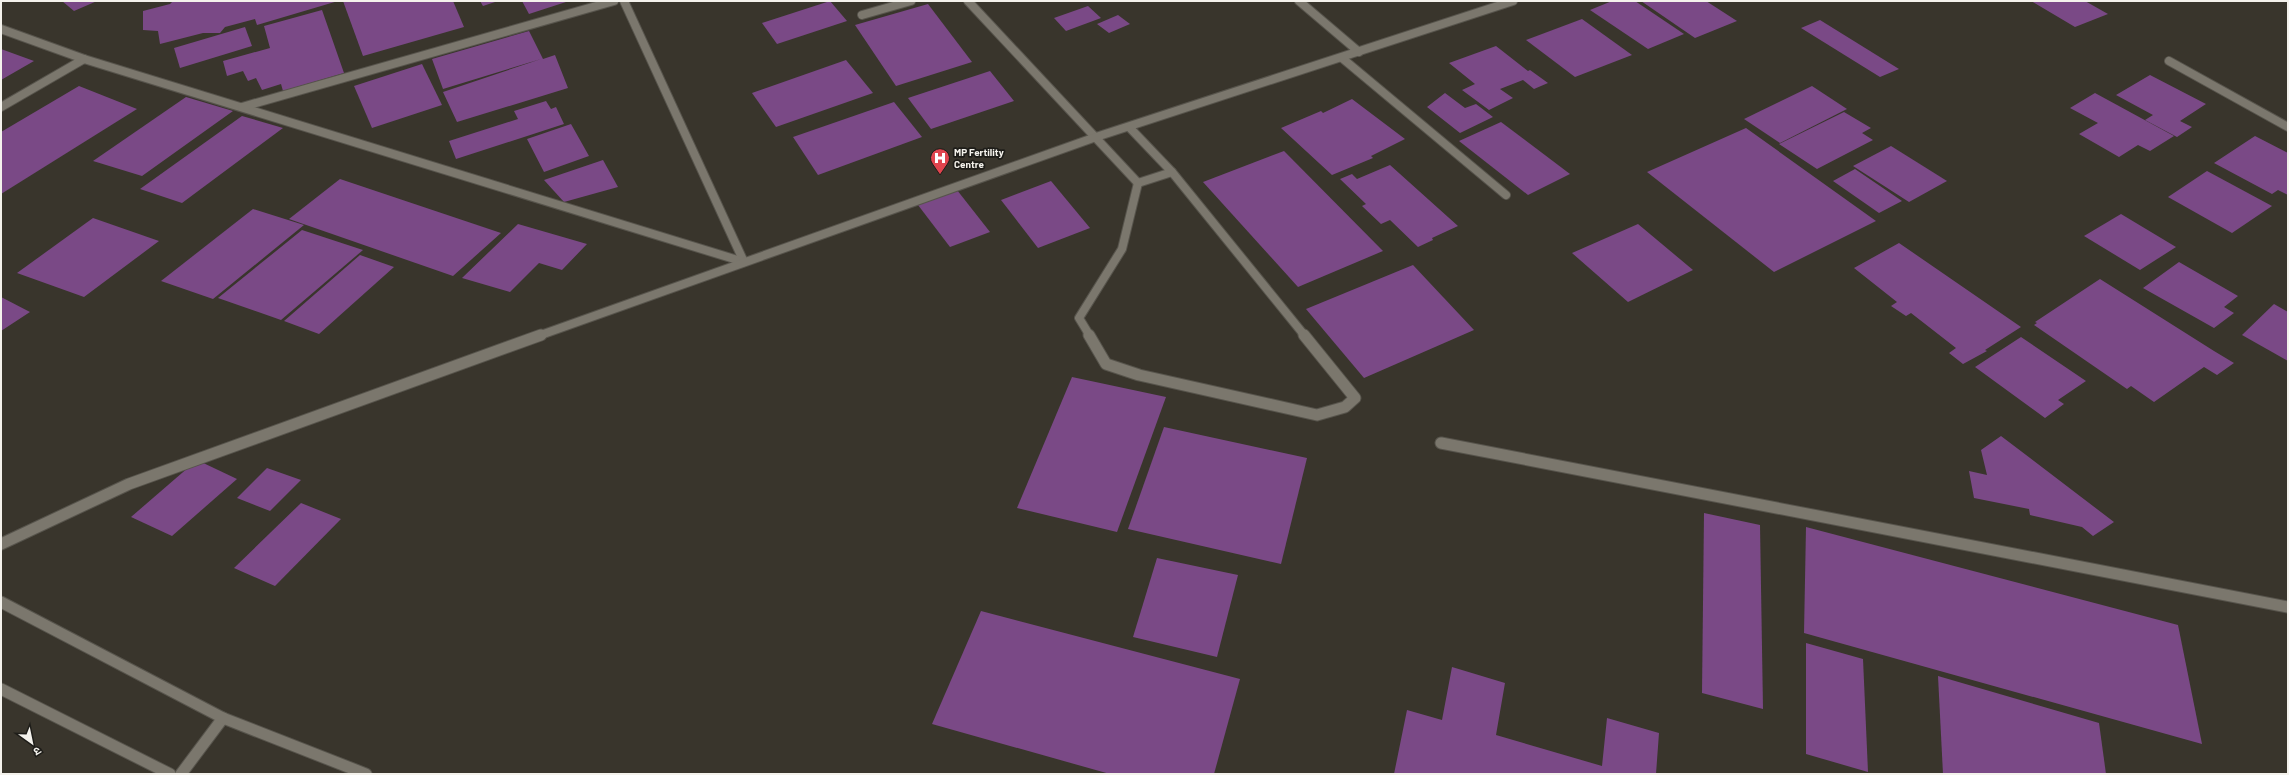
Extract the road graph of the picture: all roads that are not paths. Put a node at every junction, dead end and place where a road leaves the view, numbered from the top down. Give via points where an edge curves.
1 (614, 1) edge
2 (624, 1) edge
3 (910, 1) edge
4 (968, 1) edge
5 (1299, 1) edge
6 (1513, 1) edge
7 (862, 15) dead end
8 (1, 29) edge
9 (1359, 52) junction
10 (1342, 58) junction
11 (84, 59) junction
12 (2169, 61) dead end
13 (1, 107) edge
14 (242, 107) junction
15 (2288, 127) edge
16 (1130, 128) junction
17 (1096, 137) junction
18 (1172, 172) junction
19 (1138, 183) junction
20 (1506, 195) dead end
21 (744, 262) junction
22 (1441, 443) dead end
23 (1, 544) edge
24 (1, 602) edge
25 (2288, 607) edge
26 (1, 689) edge
27 (223, 718) junction
28 (170, 774) edge
29 (181, 774) edge
30 (366, 774) edge

1 - 14 street
2 - 21 street
3 - 7 street
4 - 17 street
5 - 9 street
6 - 9 street
8 - 11 street
9 - 10 street
10 - 16 street
10 - 20 street
11 - 13 street
11 - 14 street
12 - 15 street
14 - 21 street
16 - 17 street
16 - 18 street
17 - 19 street
17 - 21 street
18 - 19 street
18 - 19 street via 1355,398 1345,407 1317,415 1139,375 1106,364 1079,318 1122,249
21 - 23 street via 129,484
22 - 25 street
24 - 27 street
26 - 28 street
27 - 29 street
27 - 30 street

